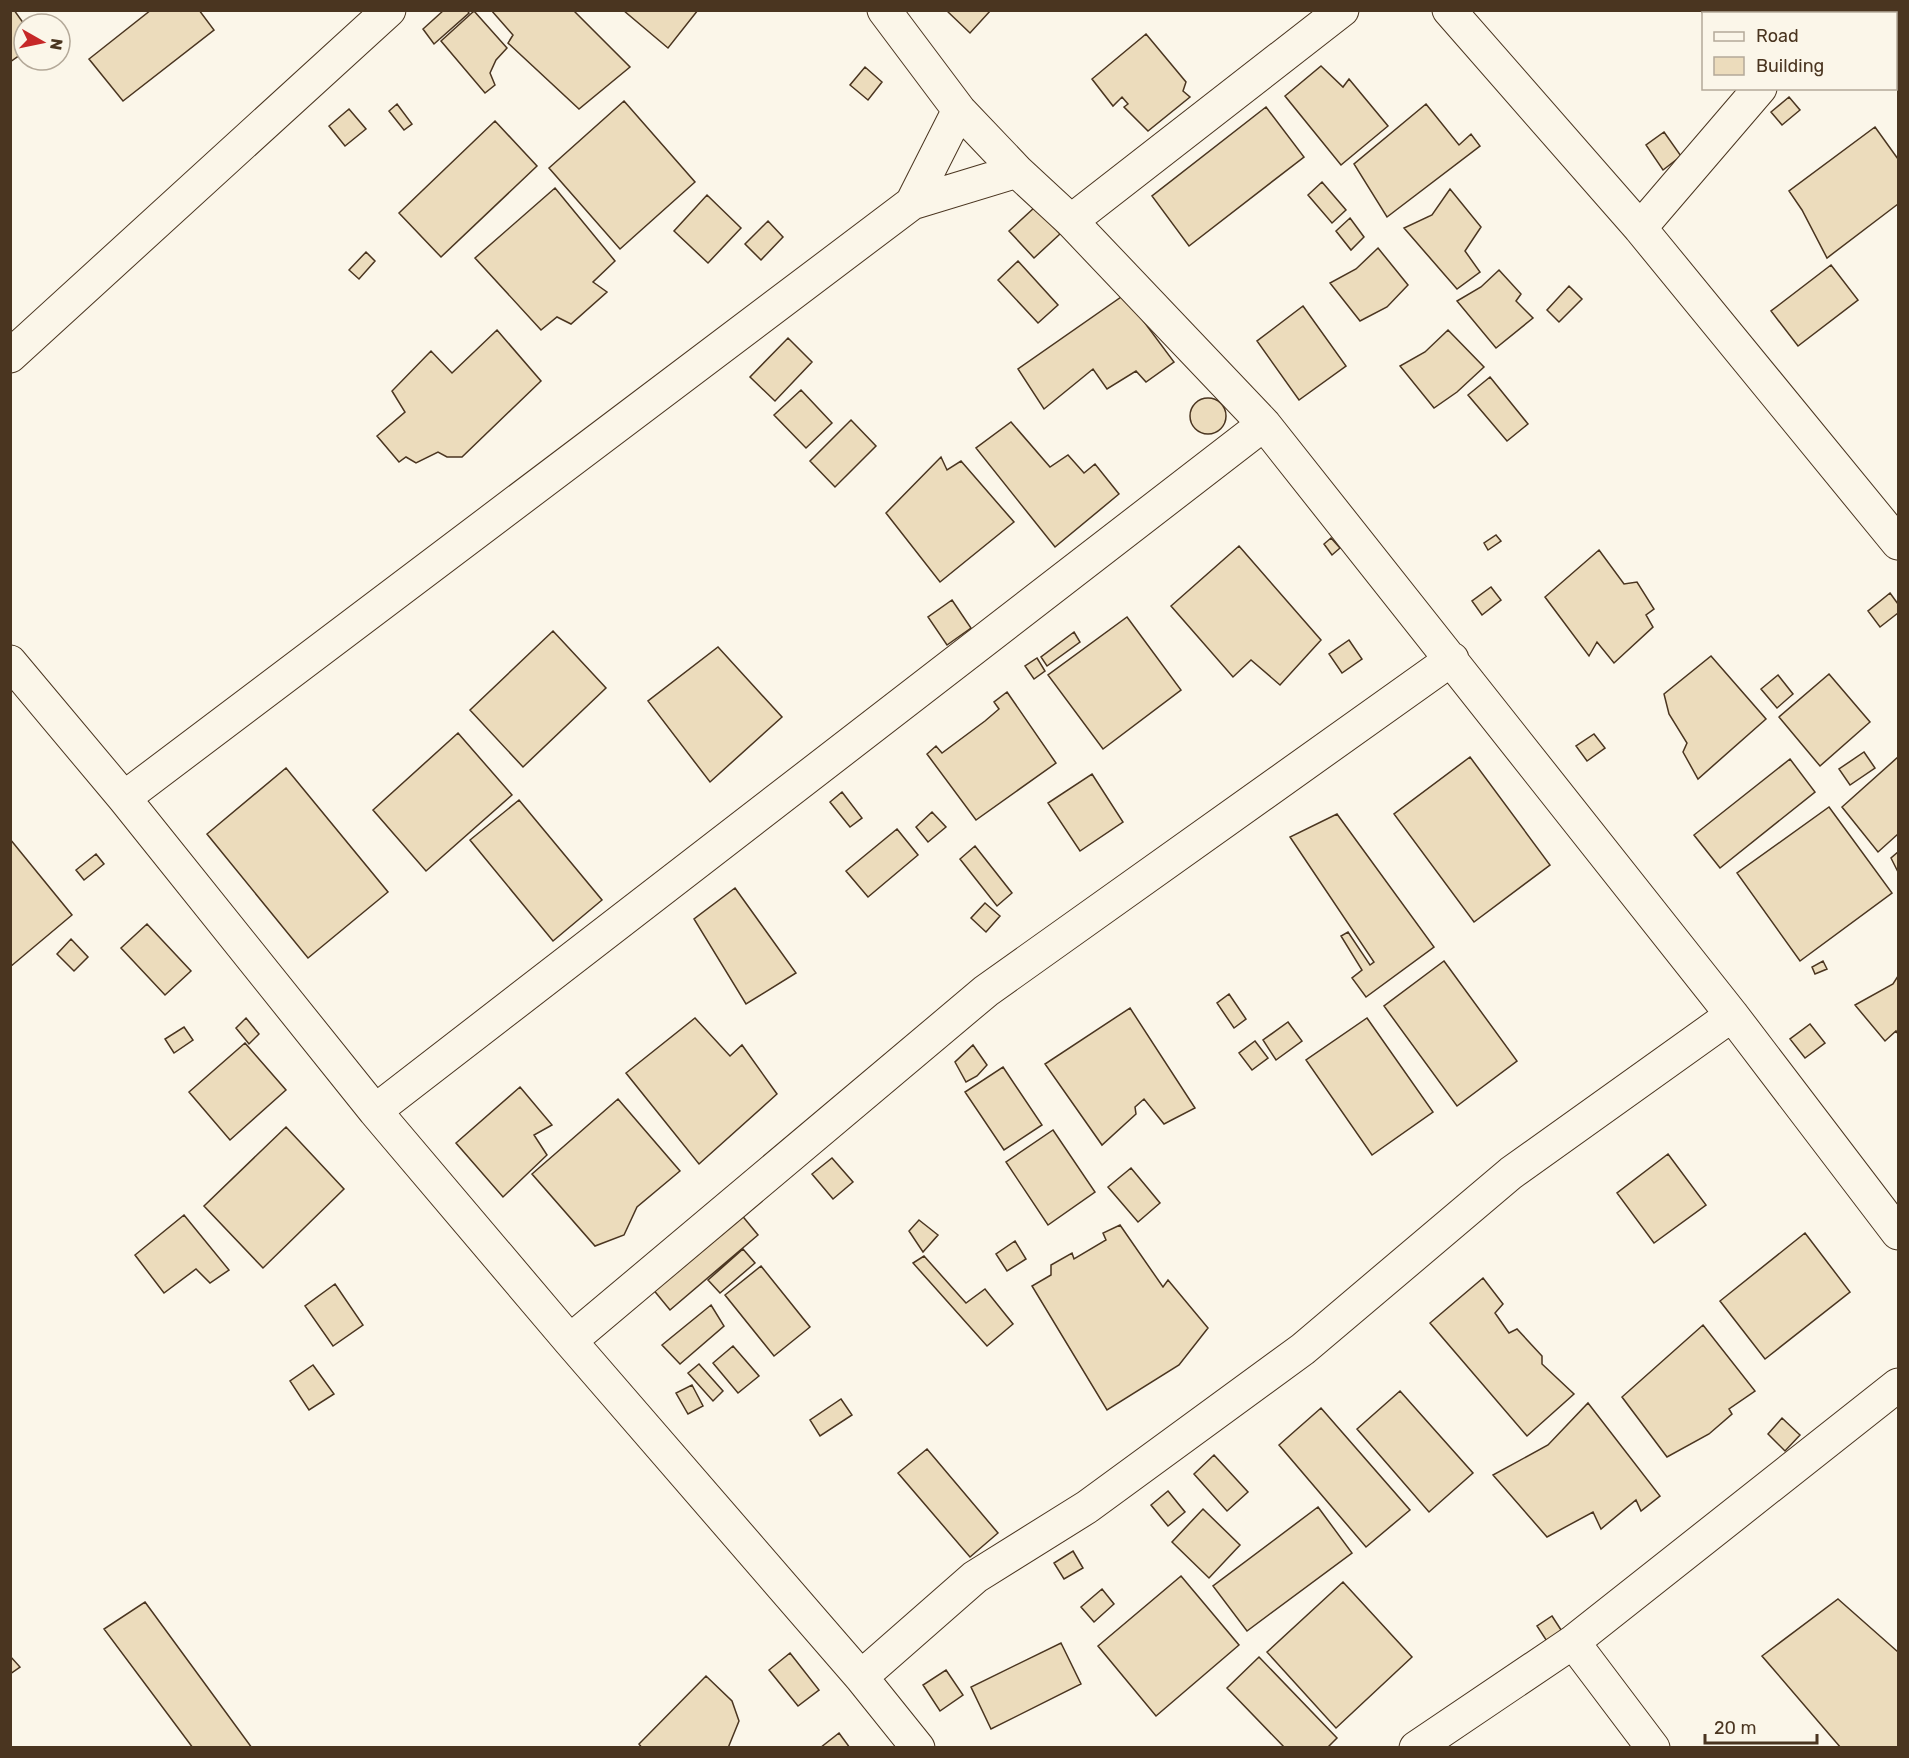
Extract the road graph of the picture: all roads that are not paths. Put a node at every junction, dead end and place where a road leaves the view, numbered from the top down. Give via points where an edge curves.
1 (389, 10) edge
2 (884, 10) edge
3 (1342, 10) edge
4 (1449, 10) edge
5 (1758, 90) edge
6 (959, 110) junction
7 (1017, 171) junction
8 (912, 203) junction
9 (1071, 221) junction
10 (1640, 228) junction
11 (10, 356) edge
12 (1264, 424) junction
13 (1892, 521) edge
14 (1452, 658) junction
15 (10, 662) edge
16 (124, 798) junction
17 (1732, 1015) junction
18 (375, 1111) junction
19 (1899, 1233) edge
20 (570, 1341) junction
21 (1899, 1385) edge
22 (1573, 1642) junction
23 (861, 1677) junction
24 (918, 1748) edge
25 (1416, 1748) edge
26 (1653, 1748) edge

1 - 11 street
2 - 6 street
3 - 9 street
4 - 10 street
5 - 10 street
6 - 7 street
6 - 8 street
7 - 8 street
7 - 9 street
8 - 16 street
9 - 12 street
10 - 13 street
12 - 14 street
12 - 18 street
14 - 17 street
14 - 20 street via 986,991
15 - 16 street
16 - 18 street
17 - 19 street
17 - 23 street via 1511,1173 1303,1349 1087,1507 975,1577
18 - 20 street
20 - 23 street
21 - 22 street
22 - 25 street
22 - 26 street
23 - 24 street

